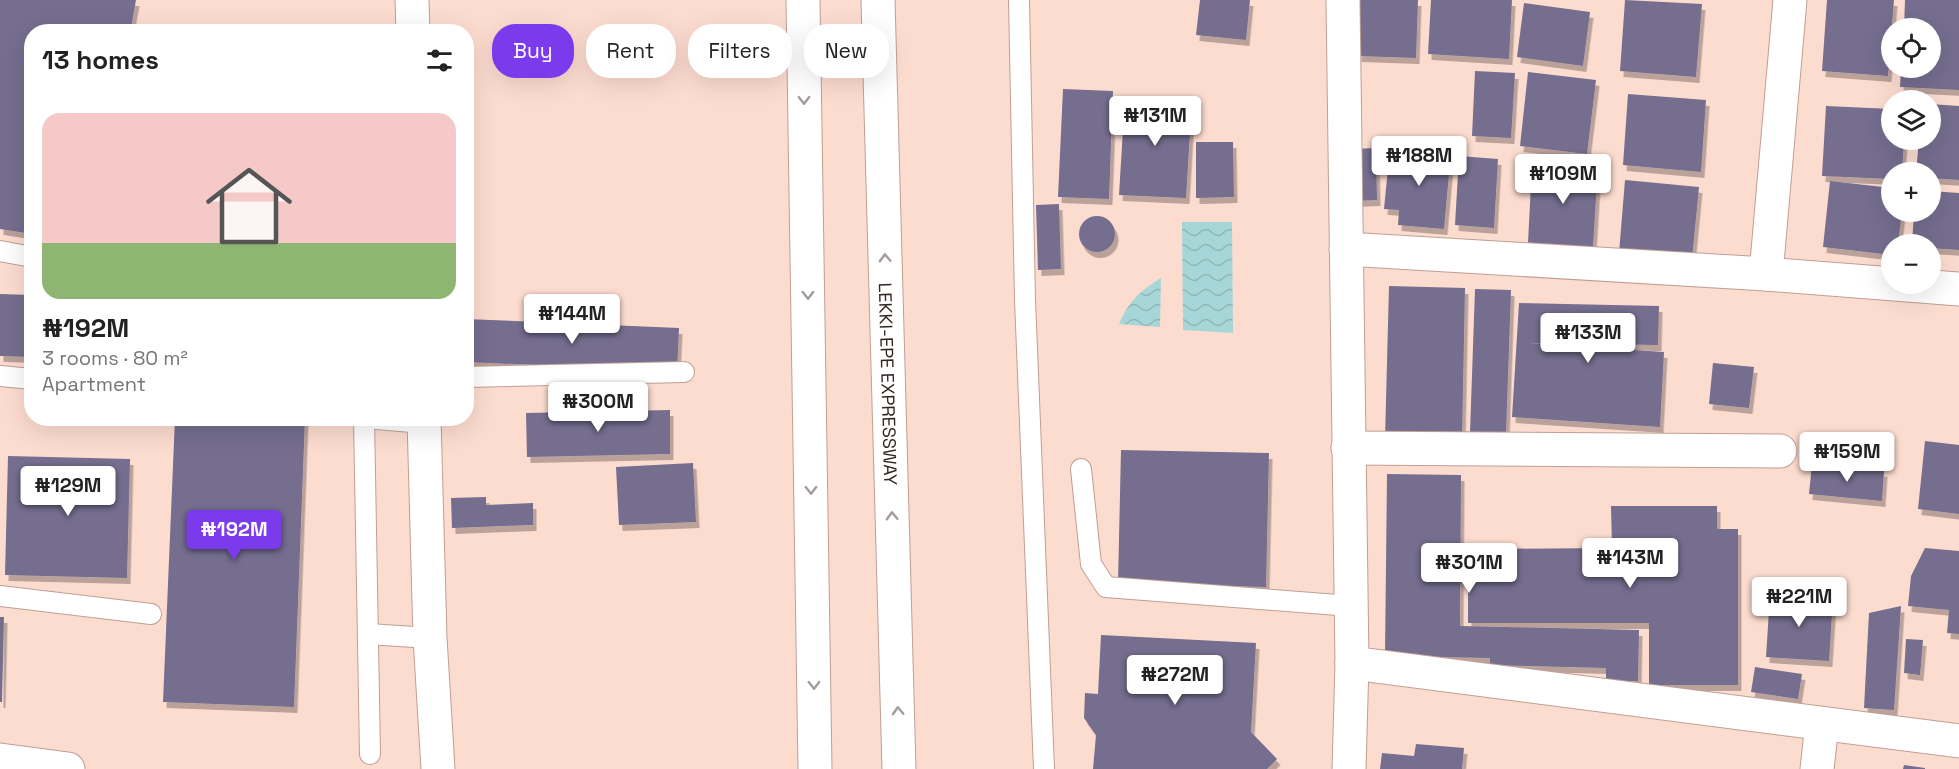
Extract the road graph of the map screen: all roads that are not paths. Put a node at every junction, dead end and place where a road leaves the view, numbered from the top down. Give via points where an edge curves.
1 (412, 0) edge
2 (803, 0) edge
3 (878, 0) edge
4 (1019, 0) edge
5 (1342, 0) edge
6 (1790, 0) edge
7 (413, 24) edge
8 (1346, 249) junction
9 (0, 251) edge
10 (24, 256) edge
11 (1766, 274) junction
12 (1959, 289) edge
13 (684, 372) dead end
14 (0, 376) edge
15 (474, 377) edge
16 (24, 378) edge
17 (364, 426) edge
18 (424, 426) edge
19 (1348, 448) junction
20 (1780, 451) dead end
21 (1082, 469) dead end
22 (0, 596) edge
23 (1351, 606) junction
24 (151, 614) dead end
25 (368, 634) junction
26 (430, 638) junction
27 (1352, 663) junction
28 (1822, 724) junction
29 (1959, 741) edge
30 (370, 754) dead end
31 (0, 760) edge
32 (68, 769) edge
33 (438, 769) edge
34 (815, 769) edge
35 (900, 769) edge
36 (1044, 769) edge
37 (1348, 769) edge
38 (1817, 769) edge

1 - 7 main road
2 -> 34 main road
35 -> 3 main road, LEKKI-EPE EXPRESSWAY
4 - 36 lane via 1025,300
5 - 8 main road
6 - 11 main road
8 - 11 main road
8 - 19 main road
9 - 10 lane
11 - 12 main road
13 - 15 lane
14 - 16 lane
17 - 25 lane
18 - 26 main road
19 - 20 main road
19 - 23 main road
21 - 23 lane via 1091,564 1106,587
22 - 24 lane
23 - 27 main road
25 - 26 lane
25 - 30 lane
26 - 33 main road
27 - 28 main road
27 - 37 main road
28 - 29 main road
28 - 38 main road
31 - 32 main road

